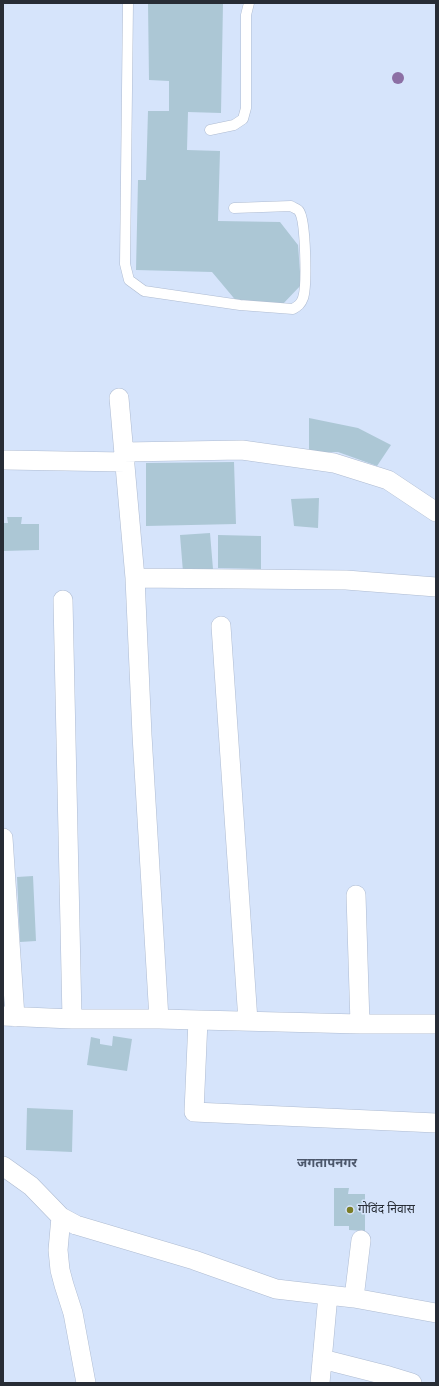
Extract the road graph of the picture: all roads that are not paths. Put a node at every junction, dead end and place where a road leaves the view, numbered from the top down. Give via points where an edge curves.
1 (128, 3) edge
2 (249, 3) edge
3 (210, 130) dead end
4 (234, 208) dead end
5 (119, 398) dead end
6 (124, 457) junction
7 (5, 460) dead end
8 (436, 512) edge
9 (135, 578) junction
10 (436, 587) edge
11 (62, 600) dead end
12 (221, 626) dead end
13 (3, 838) edge
14 (356, 895) dead end
15 (9, 1016) edge
16 (72, 1019) junction
17 (159, 1019) junction
18 (198, 1020) junction
19 (248, 1021) junction
20 (360, 1024) junction
21 (436, 1024) edge
22 (436, 1124) edge
23 (3, 1166) edge
24 (61, 1217) junction
25 (361, 1240) dead end
26 (328, 1295) junction
27 (354, 1298) junction
28 (436, 1313) edge
29 (322, 1359) junction
30 (388, 1379) edge
31 (86, 1383) edge
32 (320, 1383) edge
33 (412, 1383) edge

1 - 4 lane via 125,264 129,280 144,291 240,305 293,309 300,306 304,297 306,277 302,218 299,211 291,206
2 - 3 lane via 246,15 246,108 243,119 234,125
5 - 6 street
6 - 7 street
6 - 8 street via 242,450 334,463 388,480
6 - 9 street
9 - 10 street via 346,580
9 - 17 street
11 - 16 street
12 - 19 street
13 - 15 street
14 - 20 street
15 - 16 street
16 - 17 street
17 - 18 street
18 - 19 street
18 - 22 street via 194,1112
19 - 20 street
20 - 21 street
23 - 24 street via 31,1186
24 - 26 street via 76,1225 194,1260 276,1289
24 - 31 street via 58,1250 60,1270 73,1312
25 - 27 street
26 - 27 street
26 - 29 street
27 - 28 street
29 - 30 street
29 - 32 street
30 - 33 street

